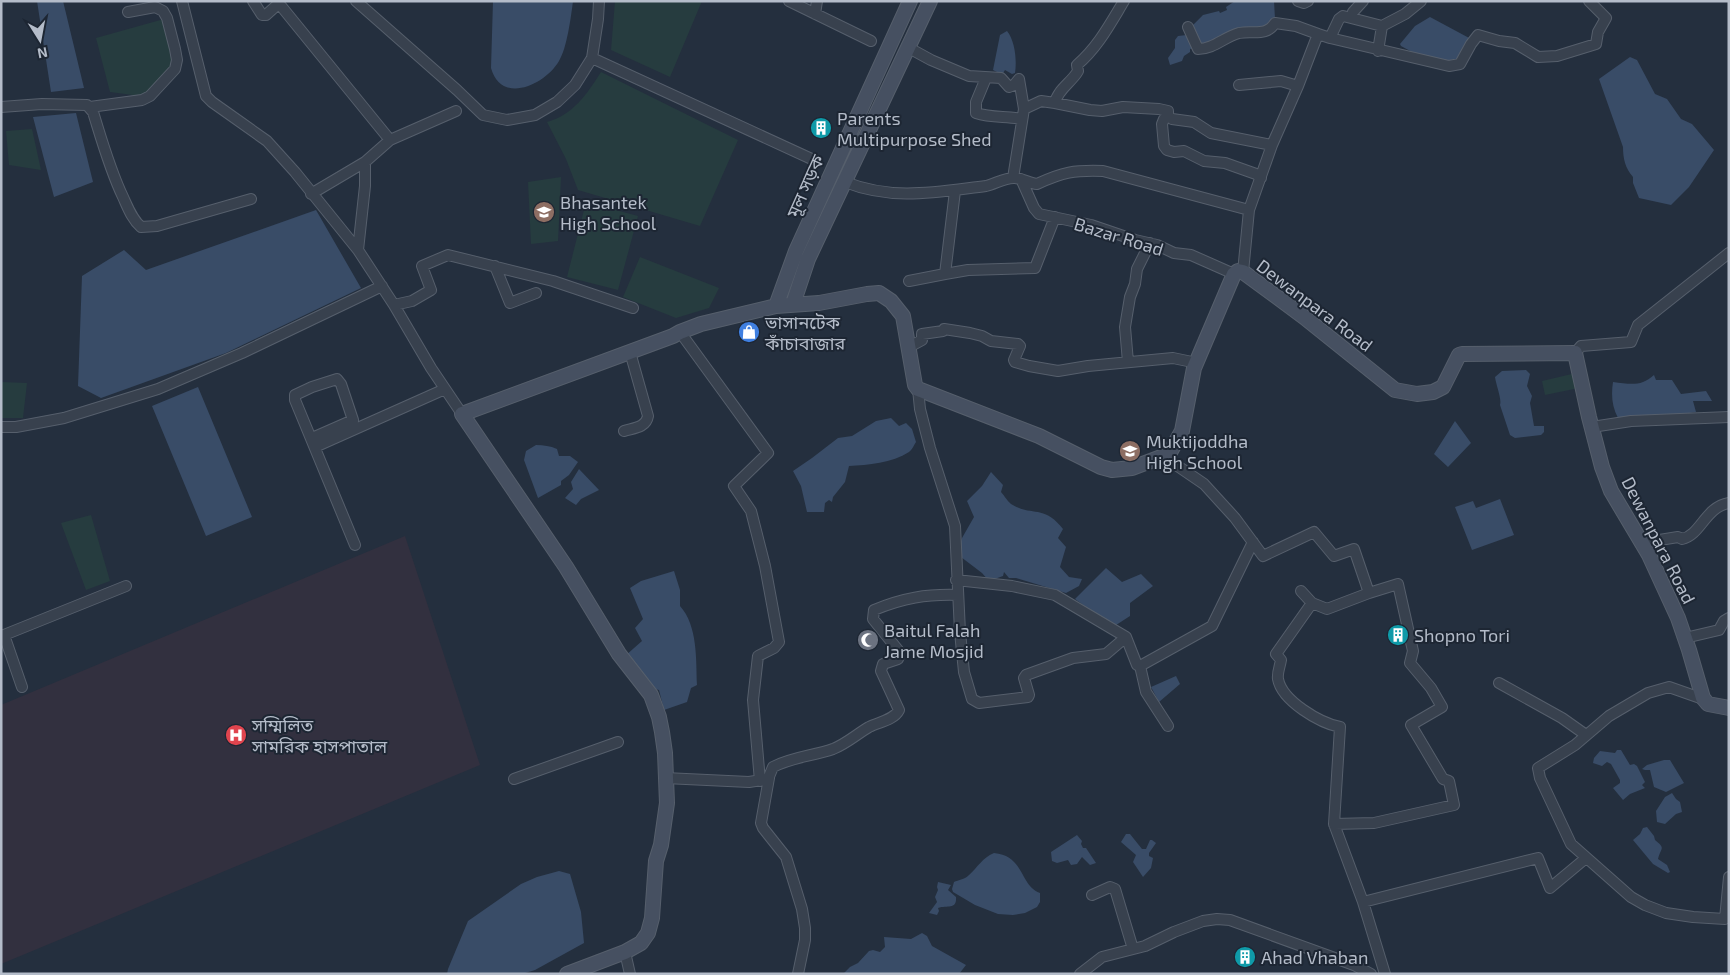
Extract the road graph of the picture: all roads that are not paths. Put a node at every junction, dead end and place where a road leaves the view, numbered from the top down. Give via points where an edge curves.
1 (182, 1) edge
2 (253, 1) edge
3 (356, 1) edge
4 (599, 1) edge
5 (789, 1) edge
6 (817, 1) edge
7 (910, 1) edge
8 (930, 1) edge
9 (1124, 1) edge
10 (1298, 1) edge
11 (1308, 1) edge
12 (1363, 1) edge
13 (1421, 1) edge
14 (1589, 1) edge
15 (128, 12) dead end
16 (815, 14) junction
17 (1351, 18) junction
18 (1382, 26) junction
19 (1188, 27) dead end
20 (1318, 34) junction
21 (1330, 38) junction
22 (871, 41) dead end
23 (909, 48) junction
24 (1378, 51) junction
25 (592, 58) junction
26 (877, 74) junction
27 (986, 78) junction
28 (892, 80) junction
29 (1239, 85) dead end
30 (1298, 86) junction
31 (1055, 103) junction
32 (1, 107) edge
33 (90, 107) junction
34 (456, 111) dead end
35 (1023, 114) junction
36 (1168, 116) junction
37 (390, 140) junction
38 (1272, 145) junction
39 (816, 161) dead end
40 (364, 162) junction
41 (1017, 178) junction
42 (1261, 178) junction
43 (845, 182) junction
44 (955, 191) junction
45 (311, 194) junction
46 (251, 199) dead end
47 (1249, 210) junction
48 (1055, 217) junction
49 (1150, 243) junction
50 (358, 250) junction
51 (1729, 253) edge
52 (495, 266) junction
53 (1239, 273) junction
54 (945, 274) junction
55 (909, 281) dead end
56 (382, 286) junction
57 (536, 293) dead end
58 (793, 304) junction
59 (394, 305) junction
60 (776, 306) junction
61 (633, 308) dead end
62 (680, 332) junction
63 (909, 347) junction
64 (630, 352) junction
65 (1575, 353) junction
66 (1128, 362) junction
67 (1197, 362) junction
68 (445, 389) junction
69 (918, 389) junction
70 (462, 414) junction
71 (1729, 417) edge
72 (1, 427) edge
73 (1592, 427) junction
74 (624, 432) dead end
75 (314, 442) junction
76 (1163, 456) junction
77 (1729, 503) edge
78 (1253, 542) junction
79 (1641, 543) junction
80 (355, 545) dead end
81 (956, 580) junction
82 (126, 586) dead end
83 (1301, 591) dead end
84 (1369, 593) junction
85 (958, 595) junction
86 (1312, 603) junction
87 (1729, 618) edge
88 (1126, 637) junction
89 (1685, 638) junction
90 (1140, 666) junction
91 (1499, 683) dead end
92 (22, 687) dead end
93 (1703, 699) junction
94 (1727, 710) edge
95 (1168, 726) dead end
96 (1582, 740) junction
97 (618, 742) dead end
98 (665, 778) junction
99 (514, 779) dead end
100 (764, 780) junction
101 (1334, 824) junction
102 (1586, 858) junction
103 (1729, 877) edge
104 (1092, 895) dead end
105 (1363, 902) junction
106 (1133, 949) junction
107 (625, 952) junction
108 (567, 974) edge
109 (630, 974) edge
110 (798, 974) edge
111 (1080, 974) edge
112 (1370, 974) edge
113 (1385, 974) edge

1 - 45 street via 206,96 267,141
2 - 37 street via 262,14 281,6
3 - 25 street via 483,115 507,120 535,115 556,102 575,84
4 - 25 street
5 - 16 street
6 - 16 street
7 - 26 street, মূল সড়ক
8 - 23 street, মূল সড়ক
9 - 31 street via 1107,31 1077,65 1078,71 1073,80 1056,97
10 - 11 street
12 - 17 street
13 - 18 street
14 - 24 street via 1606,18 1596,44 1557,56 1538,57 1515,44 1478,35 1456,66
15 - 33 street via 155,7 163,11 175,49 175,69 150,96 142,100
16 - 22 street
17 - 18 street
17 - 21 street via 1343,16 1339,19
18 - 24 street
19 - 20 street via 1198,49 1215,46 1235,34 1265,32 1276,23
20 - 21 street
20 - 30 street
21 - 24 street
23 - 27 street via 969,76
23 - 28 street, মূল সড়ক
25 - 39 street
26 - 28 street
26 - 60 street, মূল সড়ক via 796,251
27 - 35 street via 1001,78 1009,87 1019,79
27 - 35 street via 976,102 976,113 987,117
28 - 43 street, মূল সড়ক
29 - 30 street via 1281,81
30 - 38 street
31 - 35 street via 1041,100
31 - 36 street via 1096,110 1123,107 1158,109 1168,111
32 - 33 street via 42,104
33 - 46 street via 112,172 128,209 141,227 157,226
34 - 37 street
35 - 41 street
36 - 38 street via 1194,122 1211,133
36 - 42 street via 1162,124 1167,150 1184,152 1204,161 1225,163
37 - 40 street
38 - 42 street
40 - 45 street
40 - 50 street via 366,186
41 - 44 street
41 - 47 street via 1038,184 1060,174 1103,171
41 - 48 street, Bazar Road via 1039,214
42 - 47 street
43 - 44 street via 887,194
43 - 58 street, মূল সড়ক via 808,259
44 - 54 street
45 - 50 street
47 - 53 street
48 - 49 street, Bazar Road
48 - 54 street via 1035,268
49 - 53 street, Bazar Road
49 - 66 street via 1137,270 1130,297 1125,327
50 - 56 street
51 - 65 street via 1638,325 1631,342 1581,346
52 - 57 street via 510,303
52 - 59 street via 448,255 422,266 431,290 412,301
52 - 61 street via 553,281
53 - 65 street, Dewanpara Road via 1304,317 1395,390 1417,394 1433,392 1442,387 1462,354
53 - 67 street, Dewanpara Road
54 - 55 street
56 - 59 street
56 - 72 street via 242,353 158,388 64,418
58 - 60 street
58 - 63 street via 879,293 891,300 903,316
59 - 68 street
60 - 62 street
62 - 64 street
62 - 100 street via 768,453 734,486 751,511 779,642 758,656 753,700
63 - 66 street via 922,340 922,334 944,329 1018,344 1015,362 1042,368 1065,370
63 - 69 street
64 - 70 street
64 - 74 street via 648,416 644,425
65 - 73 street, Dewanpara Road
66 - 67 street via 1173,358
67 - 76 street, Dewanpara Road via 1182,431 1168,454
68 - 70 street
68 - 75 street
69 - 76 street, Dewanpara Road via 1039,436 1101,467 1112,470 1132,468
69 - 81 street via 928,440 955,526
70 - 98 street via 566,567 620,654 651,695 662,732
71 - 73 street via 1632,421
73 - 79 street, Dewanpara Road via 1611,491
75 - 75 street via 295,400 296,395 337,380 353,420
75 - 80 street
76 - 78 street via 1204,484 1236,518
77 - 79 street via 1711,510 1688,538 1678,536
78 - 84 street via 1263,556 1314,532 1334,556 1354,549
78 - 90 street via 1212,626
79 - 89 street, Dewanpara Road
81 - 85 street
81 - 88 street via 1055,595
82 - 92 street via 4,635
83 - 86 street
84 - 86 street via 1327,609
84 - 101 street via 1398,584 1413,651 1410,663 1442,707 1411,725 1449,782 1454,805 1374,823
85 - 88 street via 964,672 972,699 979,703 1028,697 1026,675 1073,658 1106,654
85 - 100 street via 934,594 874,610 873,619 898,650 898,659 881,667 897,704 897,714 835,748 773,767
86 - 101 street via 1276,654 1281,660 1277,678 1283,693 1311,715 1340,727
87 - 89 street via 1719,630
88 - 90 street
89 - 93 street, Dewanpara Road
90 - 95 street via 1146,692
91 - 96 street via 1562,718 1586,735
93 - 94 street
93 - 96 street via 1669,687 1648,694 1608,716
96 - 102 street via 1538,768 1570,844
97 - 99 street
98 - 100 street
98 - 107 street via 665,825 656,861 650,926 641,943
100 - 110 street via 761,823 786,857 802,909 805,940
101 - 105 street
102 - 103 street via 1645,906 1693,918 1725,919
102 - 105 street via 1550,888 1538,858
104 - 106 street via 1110,887 1115,889
105 - 113 street
106 - 111 street via 1102,957
106 - 112 street via 1203,921 1230,920 1354,964
107 - 108 street
107 - 109 street

